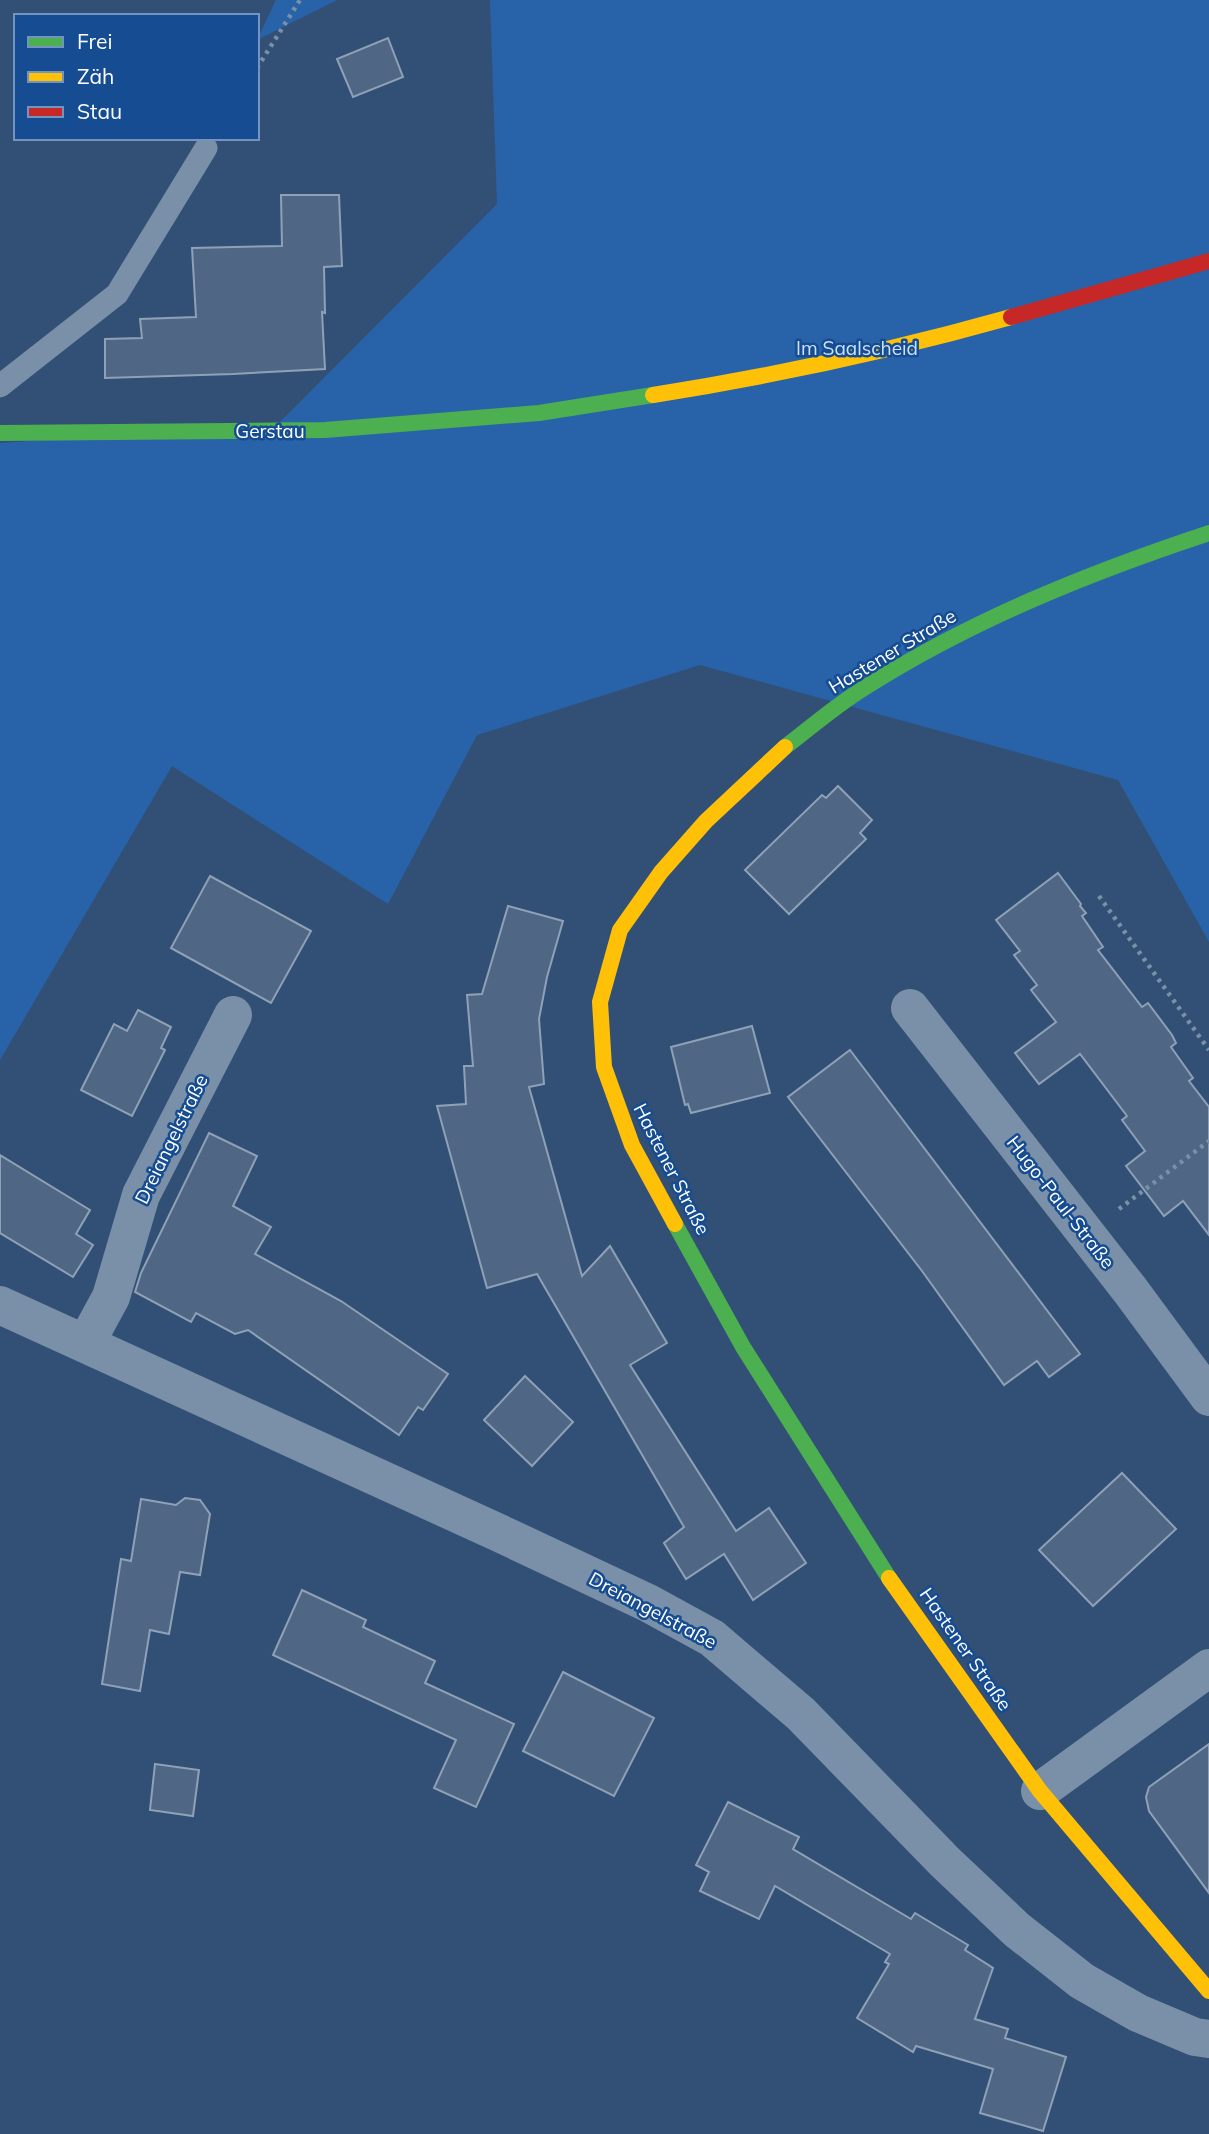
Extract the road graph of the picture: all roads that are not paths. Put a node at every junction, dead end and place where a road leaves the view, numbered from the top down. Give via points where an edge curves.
1 (206, 148) dead end
2 (1209, 261) edge
3 (0, 386) edge
4 (0, 433) edge
5 (1209, 533) edge
6 (911, 1008) dead end
7 (233, 1015) dead end
8 (0, 1305) edge
9 (86, 1343) junction
10 (1209, 1397) edge
11 (1209, 1668) edge
12 (1040, 1791) junction
13 (1209, 1991) edge
14 (1209, 2039) edge

1 - 3 lane via 117,294
2 - 4 main road, Gerstau via 968,329 741,382 539,413 326,430
5 - 12 main road, Hastener Straße via 1012,607 931,648 859,691 772,757 706,821 627,920 620,930 600,1002 604,1067 632,1145 743,1348 894,1585
6 - 10 street, Hugo-Paul-Straße
7 - 9 street, Dreiangelstraße via 141,1195 111,1297
8 - 9 street, Dreiangelstraße
9 - 14 street, Dreiangelstraße via 497,1532 712,1638 801,1714 1017,1930 1082,1982 1138,2013
11 - 12 street
12 - 13 main road, Hastener Straße

